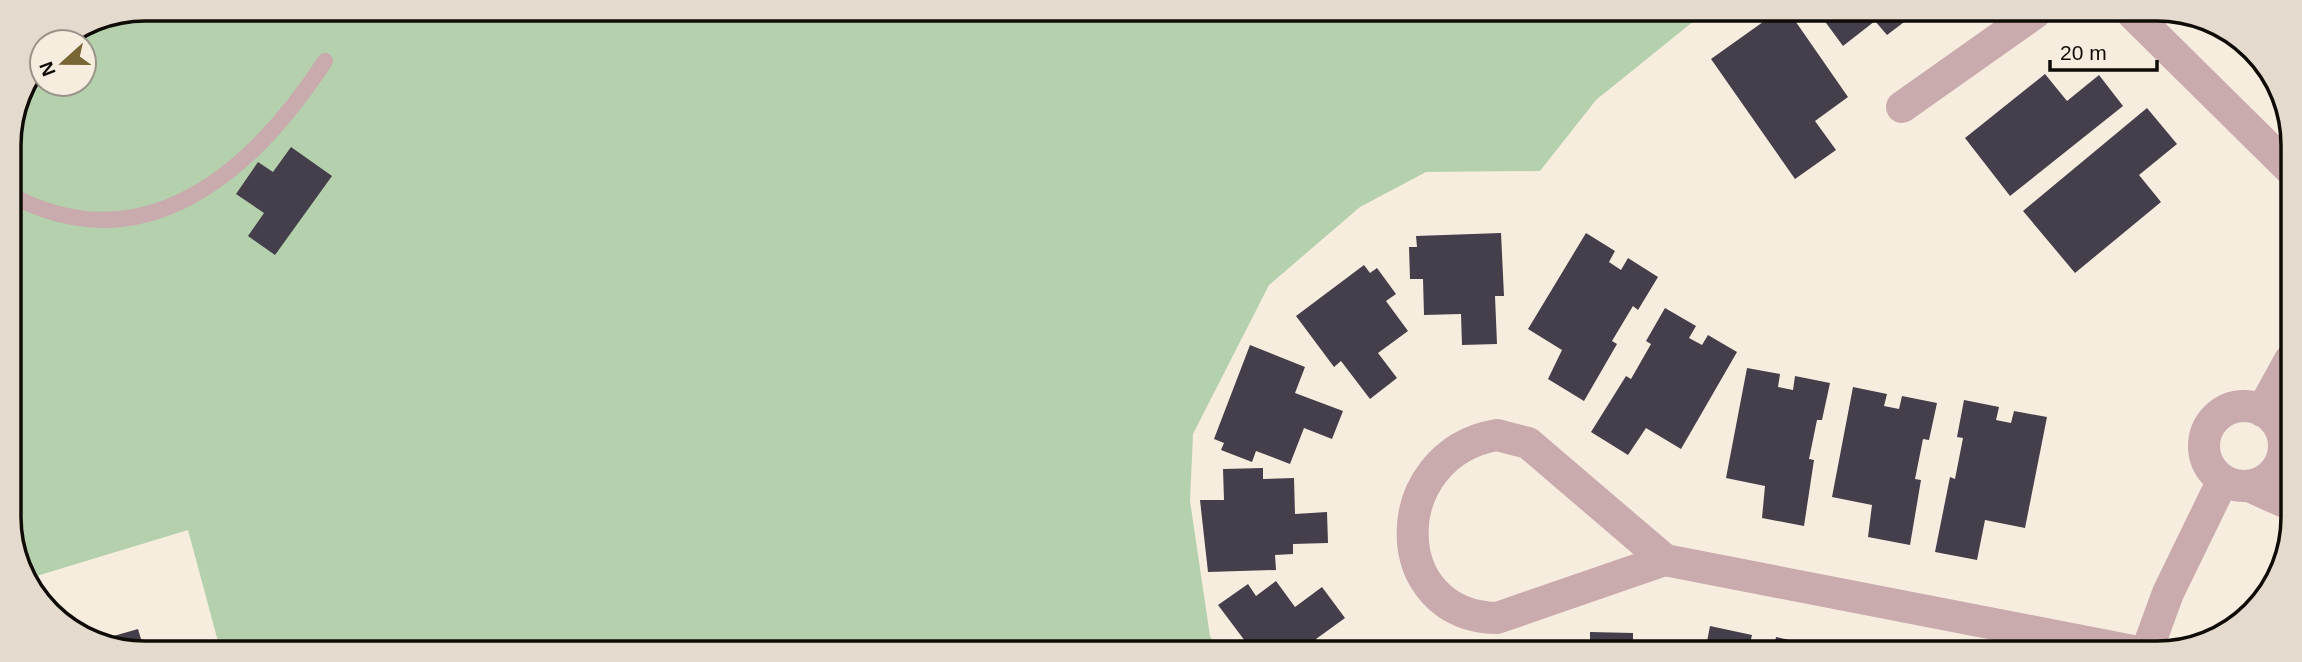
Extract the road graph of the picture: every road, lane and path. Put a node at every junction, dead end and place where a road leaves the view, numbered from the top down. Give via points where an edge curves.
1 (2024, 21) edge
2 (2140, 21) edge
3 (325, 61) dead end
4 (1902, 107) dead end
5 (2281, 160) edge
6 (21, 199) edge
7 (2281, 395) edge
8 (2275, 418) edge
9 (2281, 456) edge
10 (2236, 483) junction
11 (2281, 501) edge
12 (1665, 560) junction
13 (2083, 641) edge
14 (2150, 641) edge

1 - 4 street
2 - 5 street
3 - 6 lane via 293,108 255,150 179,204 136,217 90,219
7 - 8 street
8 - 10 street via 2233,407 2210,426 2205,455 2215,474
9 - 10 street via 2279,466 2261,483
10 - 11 street
10 - 14 street via 2168,593
12 - 12 street via 1541,453 1513,436 1480,437 1466,445 1437,466 1415,500 1412,540 1425,577 1437,596 1454,610 1475,618 1518,612
12 - 13 street

